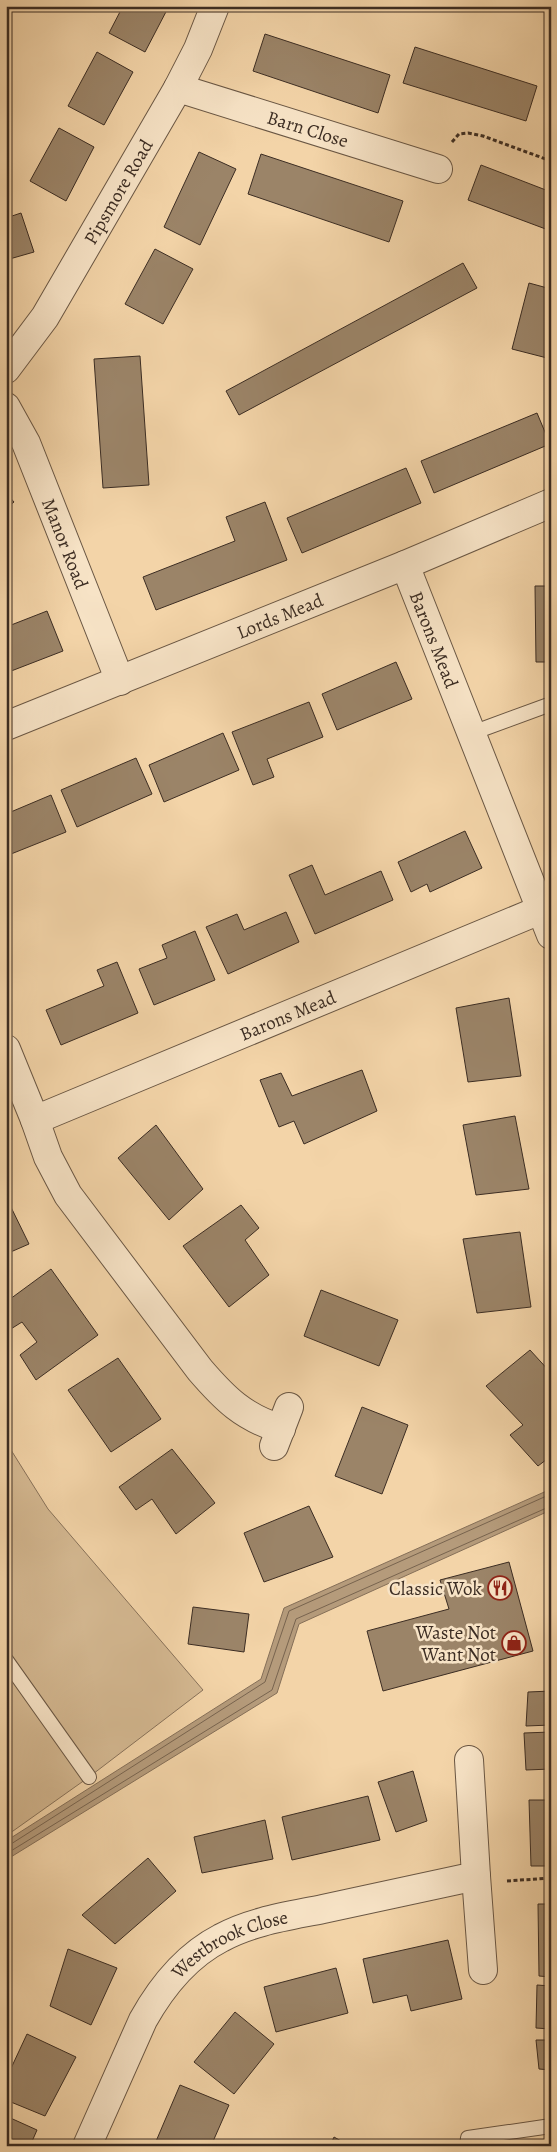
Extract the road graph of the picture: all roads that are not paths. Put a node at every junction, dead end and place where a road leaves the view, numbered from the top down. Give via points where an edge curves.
1 (214, 6) edge
2 (178, 88) junction
3 (438, 169) road end
4 (6, 369) edge
5 (6, 407) edge
6 (551, 503) edge
7 (405, 564) junction
8 (120, 681) junction
9 (551, 704) edge
10 (6, 726) edge
11 (472, 733) junction
12 (546, 923) edge
13 (6, 1049) edge
14 (35, 1120) junction
15 (281, 1427) dead end
16 (6, 1660) edge
17 (469, 1760) dead end
18 (89, 1776) dead end
19 (477, 1879) junction
20 (484, 1970) dead end
21 (551, 2126) edge
22 (87, 2146) edge
23 (467, 2146) edge

1 - 2 street, Pipsmore Road via 198,49
2 - 3 street, Barn Close
2 - 4 street, Pipsmore Road via 45,317
5 - 8 street, Manor Road via 26,442
6 - 7 street, Lords Mead
7 - 8 street, Lords Mead
7 - 11 street, Barons Mead
8 - 10 street, Lords Mead
9 - 11 lane
11 - 12 street, Barons Mead
12 - 14 street, Barons Mead
13 - 14 street
14 - 15 street via 48,1157 68,1195 200,1370 236,1407 251,1417
16 - 18 lane
17 - 19 street
19 - 20 street
19 - 22 street, Westbrook Close via 259,1923 205,1947 177,1971 154,2001
21 - 23 lane via 468,2138

